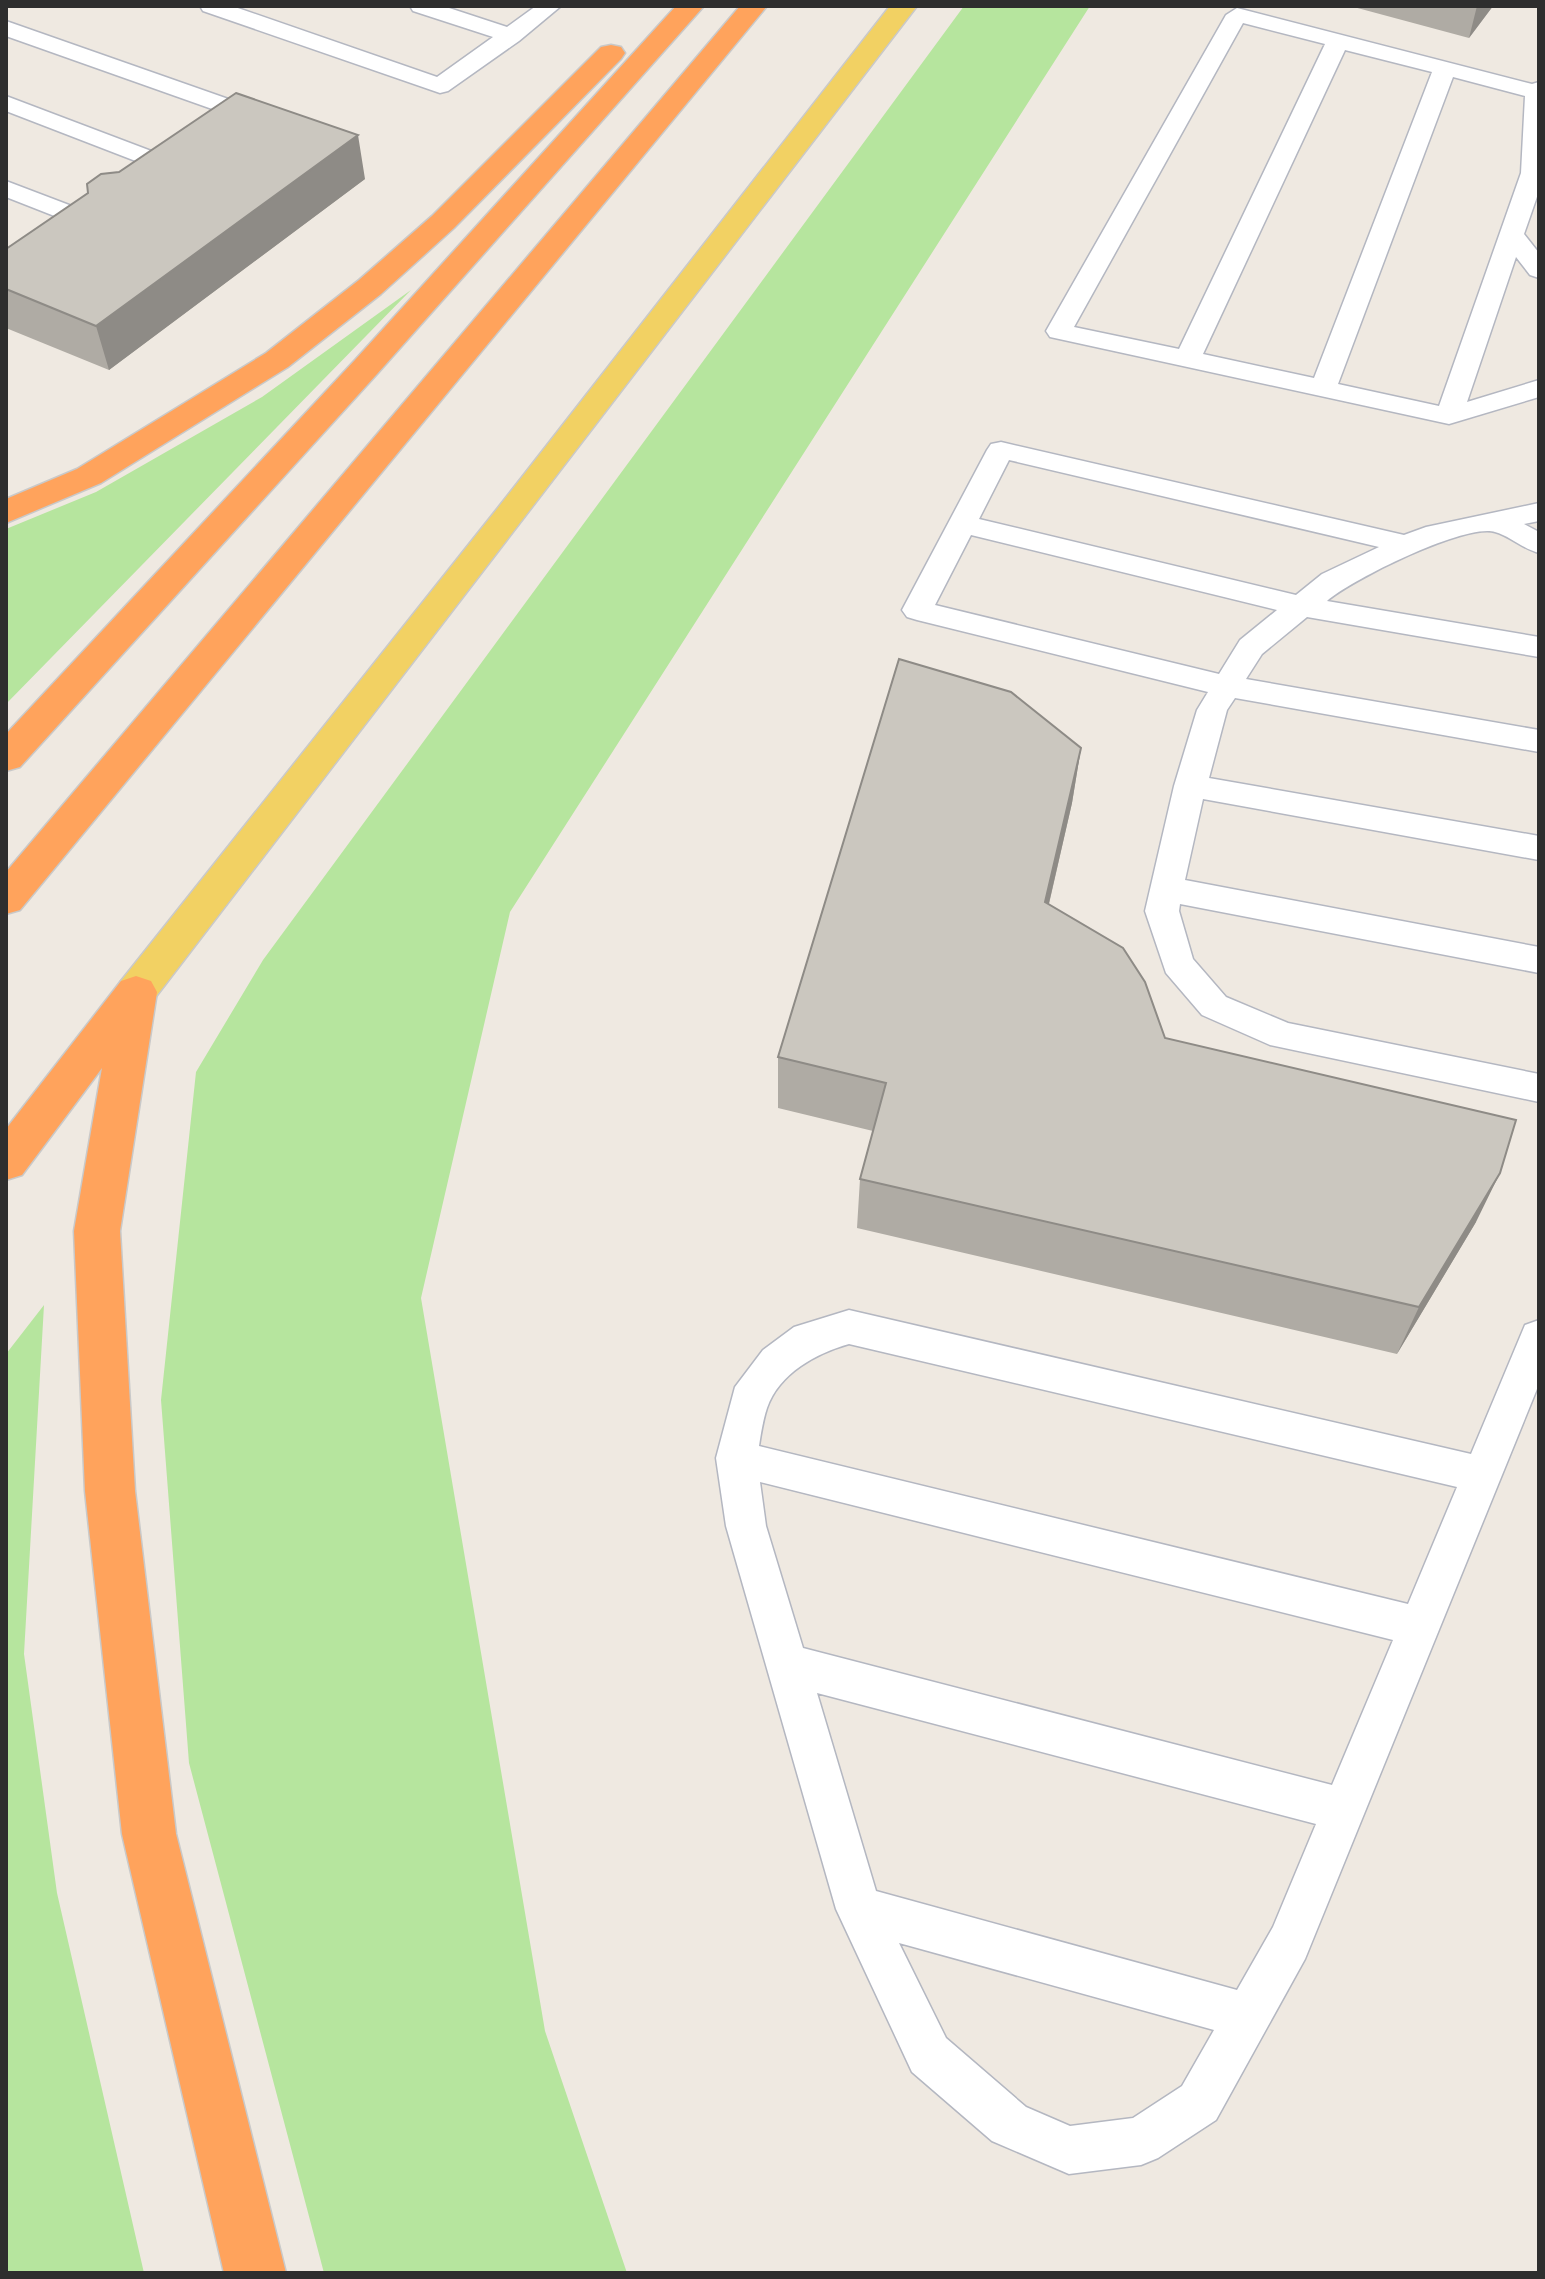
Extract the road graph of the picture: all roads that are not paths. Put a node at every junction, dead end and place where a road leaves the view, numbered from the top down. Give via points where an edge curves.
1 (214, 6) edge
2 (421, 6) edge
3 (550, 6) edge
4 (657, 6) edge
5 (691, 6) edge
6 (754, 6) edge
7 (904, 6) edge
8 (6, 28) edge
9 (511, 36) junction
10 (1338, 41) junction
11 (1445, 69) junction
12 (1538, 92) edge
13 (6, 103) edge
14 (167, 165) junction
15 (145, 181) edge
16 (6, 188) edge
17 (112, 205) edge
18 (89, 221) junction
19 (1512, 234) junction
20 (65, 238) edge
21 (1539, 270) edge
22 (1188, 359) junction
23 (1539, 388) edge
24 (1323, 389) junction
25 (1449, 416) junction
26 (6, 512) edge
27 (1539, 512) edge
28 (1495, 520) junction
29 (962, 524) junction
30 (1539, 544) edge
31 (1408, 545) junction
32 (1301, 606) junction
33 (1539, 647) edge
34 (1226, 686) junction
35 (1539, 741) edge
36 (6, 758) edge
37 (1190, 786) junction
38 (1539, 848) edge
39 (1167, 889) junction
40 (6, 899) edge
41 (1539, 960) edge
42 (136, 992) junction
43 (1539, 1088) edge
44 (6, 1162) edge
45 (1539, 1337) edge
46 (736, 1458) junction
47 (1484, 1475) junction
48 (1419, 1627) junction
49 (785, 1664) junction
50 (1345, 1810) junction
51 (859, 1909) junction
52 (1247, 2016) junction
53 (255, 2273) edge

1 - 9 lane via 440,86
2 - 9 lane
3 - 9 lane
4 - 26 highway via 443,222 289,351 89,476
5 - 36 highway
6 - 40 highway
7 - 42 main road
8 - 14 lane via 226,106 227,123
10 - 11 lane
10 - 22 lane
10 - 22 lane via 1237,15 1059,331
11 - 12 lane
11 - 24 lane
12 - 19 lane via 1533,173
13 - 14 lane
14 - 15 lane
16 - 18 lane
17 - 18 lane
18 - 20 lane
19 - 21 lane
19 - 25 lane
22 - 24 lane
23 - 25 lane
24 - 25 lane
27 - 28 lane
28 - 30 lane
28 - 31 lane
29 - 31 lane via 1001,450
29 - 32 lane
29 - 34 lane via 917,610
31 - 32 lane via 1332,581
32 - 33 lane
32 - 34 lane via 1251,647
34 - 35 lane
34 - 37 lane via 1212,710
37 - 38 lane
37 - 39 lane
39 - 41 lane
39 - 43 lane via 1162,911 1178,964 1214,1006 1282,1035
42 - 44 highway
42 - 53 highway via 97,1231 110,1491 149,1834
45 - 47 lane
46 - 47 lane via 749,1399 777,1362 808,1339 849,1327
46 - 48 lane
46 - 49 lane via 746,1526
47 - 48 lane
48 - 50 lane
49 - 50 lane
49 - 51 lane
50 - 52 lane via 1289,1943
51 - 52 lane
51 - 52 lane via 929,2055 1009,2124 1069,2150 1141,2141 1199,2103

